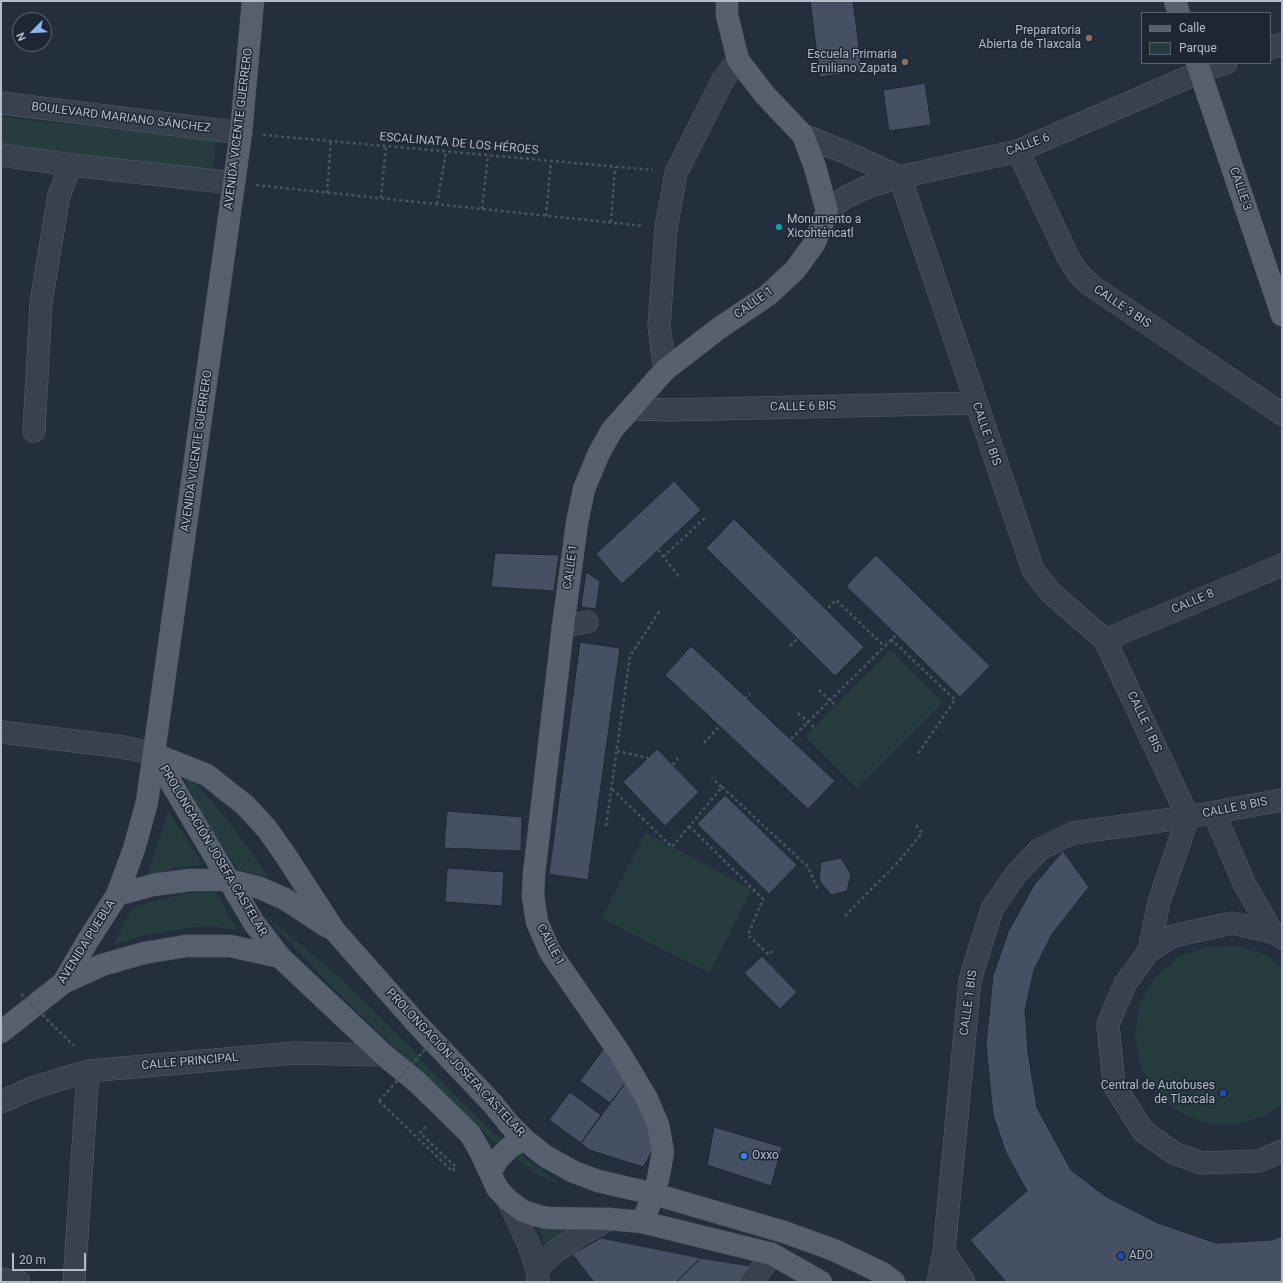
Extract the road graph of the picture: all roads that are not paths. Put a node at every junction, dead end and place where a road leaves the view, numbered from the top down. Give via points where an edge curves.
1 (253, 1) edge
2 (726, 1) edge
3 (1175, 1) edge
4 (1179, 12) edge
5 (1282, 44) edge
6 (1271, 48) edge
7 (738, 60) junction
8 (1219, 64) edge
9 (1199, 67) edge
10 (1, 103) edge
11 (241, 133) junction
12 (803, 135) junction
13 (1018, 151) junction
14 (1, 155) edge
15 (71, 165) junction
16 (900, 177) junction
17 (234, 183) junction
18 (827, 211) junction
19 (1282, 315) edge
20 (665, 370) junction
21 (976, 404) junction
22 (631, 409) junction
23 (1282, 414) edge
24 (34, 431) dead end
25 (1282, 565) edge
26 (588, 622) dead end
27 (563, 626) junction
28 (1105, 640) junction
29 (1, 732) edge
30 (154, 754) junction
31 (1282, 800) edge
32 (1214, 813) junction
33 (1188, 817) junction
34 (228, 880) junction
35 (117, 895) junction
36 (334, 930) junction
37 (1277, 935) edge
38 (1149, 951) junction
39 (280, 958) junction
40 (63, 984) junction
41 (1, 1032) edge
42 (384, 1055) junction
43 (88, 1071) junction
44 (1, 1102) edge
45 (524, 1139) junction
46 (1282, 1150) edge
47 (490, 1172) junction
48 (654, 1194) junction
49 (508, 1200) junction
50 (609, 1219) junction
51 (642, 1222) junction
52 (944, 1252) junction
53 (772, 1254) junction
54 (537, 1275) edge
55 (1, 1279) edge
56 (19, 1282) edge
57 (74, 1282) edge
58 (752, 1282) edge
59 (821, 1282) edge
60 (894, 1282) edge
61 (938, 1282) edge
62 (964, 1282) edge

1 - 11 main road, AVENIDA VICENTE GUERRERO
2 - 7 main road via 726,15
3 - 4 main road
5 - 6 street
7 - 12 main road via 764,95
7 - 20 street via 724,78 676,172 666,228 659,327
8 - 9 street, CALLE 6
9 - 13 street, CALLE 6
9 - 19 main road, CALLE 3
10 - 11 street, BOULEVARD MARIANO SÁNCHEZ
11 - 17 main road, AVENIDA VICENTE GUERRERO
12 - 16 street
12 - 18 main road
13 - 16 street, CALLE 6
13 - 23 street, CALLE 3 BIS via 1068,258 1090,285
14 - 15 street
15 - 17 street
15 - 24 street via 59,195 41,303
16 - 18 street, CALLE 6 via 867,187 846,197
16 - 21 street, CALLE 1 BIS
17 - 30 main road, AVENIDA VICENTE GUERRERO
18 - 20 main road, CALLE 1 via 814,244 795,270 768,295
20 - 22 main road, CALLE 1
21 - 22 street, CALLE 6 BIS
21 - 28 street, CALLE 1 BIS via 1033,570 1050,592
22 - 27 main road, CALLE 1 via 612,430 584,489
25 - 28 street, CALLE 8
26 - 27 street
27 - 48 main road, CALLE 1 via 534,874 533,896 537,922 550,952 619,1052 647,1099 658,1125 663,1152
28 - 33 street, CALLE 1 BIS
29 - 30 street via 123,747
30 - 34 main road, PROLONGACIÓN JOSEFA CASTELAR
30 - 35 main road, AVENIDA VICENTE GUERRERO via 147,802 134,849
30 - 36 main road, PROLONGACIÓN JOSEFA CASTELAR via 207,775 246,806 267,829
31 - 32 street, CALLE 8 BIS
32 - 33 street, CALLE 8 BIS
32 - 37 street via 1244,883
33 - 38 street via 1159,902
33 - 52 street, CALLE 1 BIS via 1073,833 1040,849 1016,874 992,908 970,980
34 - 35 main road via 190,880 153,885
34 - 36 main road via 260,888 285,899
34 - 39 main road, PROLONGACIÓN JOSEFA CASTELAR via 254,923
35 - 40 main road, AVENIDA PUEBLA
36 - 45 main road, PROLONGACIÓN JOSEFA CASTELAR
37 - 38 street via 1232,923 1173,936
38 - 46 street via 1125,984 1108,1024 1114,1085 1143,1131 1174,1153 1201,1163 1259,1161
39 - 40 main road via 230,946 186,946 144,953 109,963
39 - 42 main road, PROLONGACIÓN JOSEFA CASTELAR
40 - 41 main road, AVENIDA PUEBLA
42 - 43 street, CALLE PRINCIPAL via 294,1053
42 - 47 main road, PROLONGACIÓN JOSEFA CASTELAR via 418,1083 470,1134
43 - 44 street, CALLE PRINCIPAL via 32,1088
43 - 57 street
45 - 47 main road via 510,1147
45 - 48 main road, PROLONGACIÓN JOSEFA CASTELAR via 545,1156 574,1172 598,1181
47 - 49 main road, PROLONGACIÓN JOSEFA CASTELAR
48 - 51 main road, CALLE 1
48 - 60 main road, PROLONGACIÓN JOSEFA CASTELAR via 834,1250 884,1274
49 - 50 main road, PROLONGACIÓN JOSEFA CASTELAR via 523,1211 538,1216
49 - 54 street via 529,1245
50 - 51 main road, PROLONGACIÓN JOSEFA CASTELAR
50 - 54 street via 555,1252
51 - 53 main road, PROLONGACIÓN JOSEFA CASTELAR
52 - 61 street, CALLE 1 BIS
52 - 62 street
53 - 58 street
53 - 59 main road, PROLONGACIÓN JOSEFA CASTELAR
55 - 56 street

